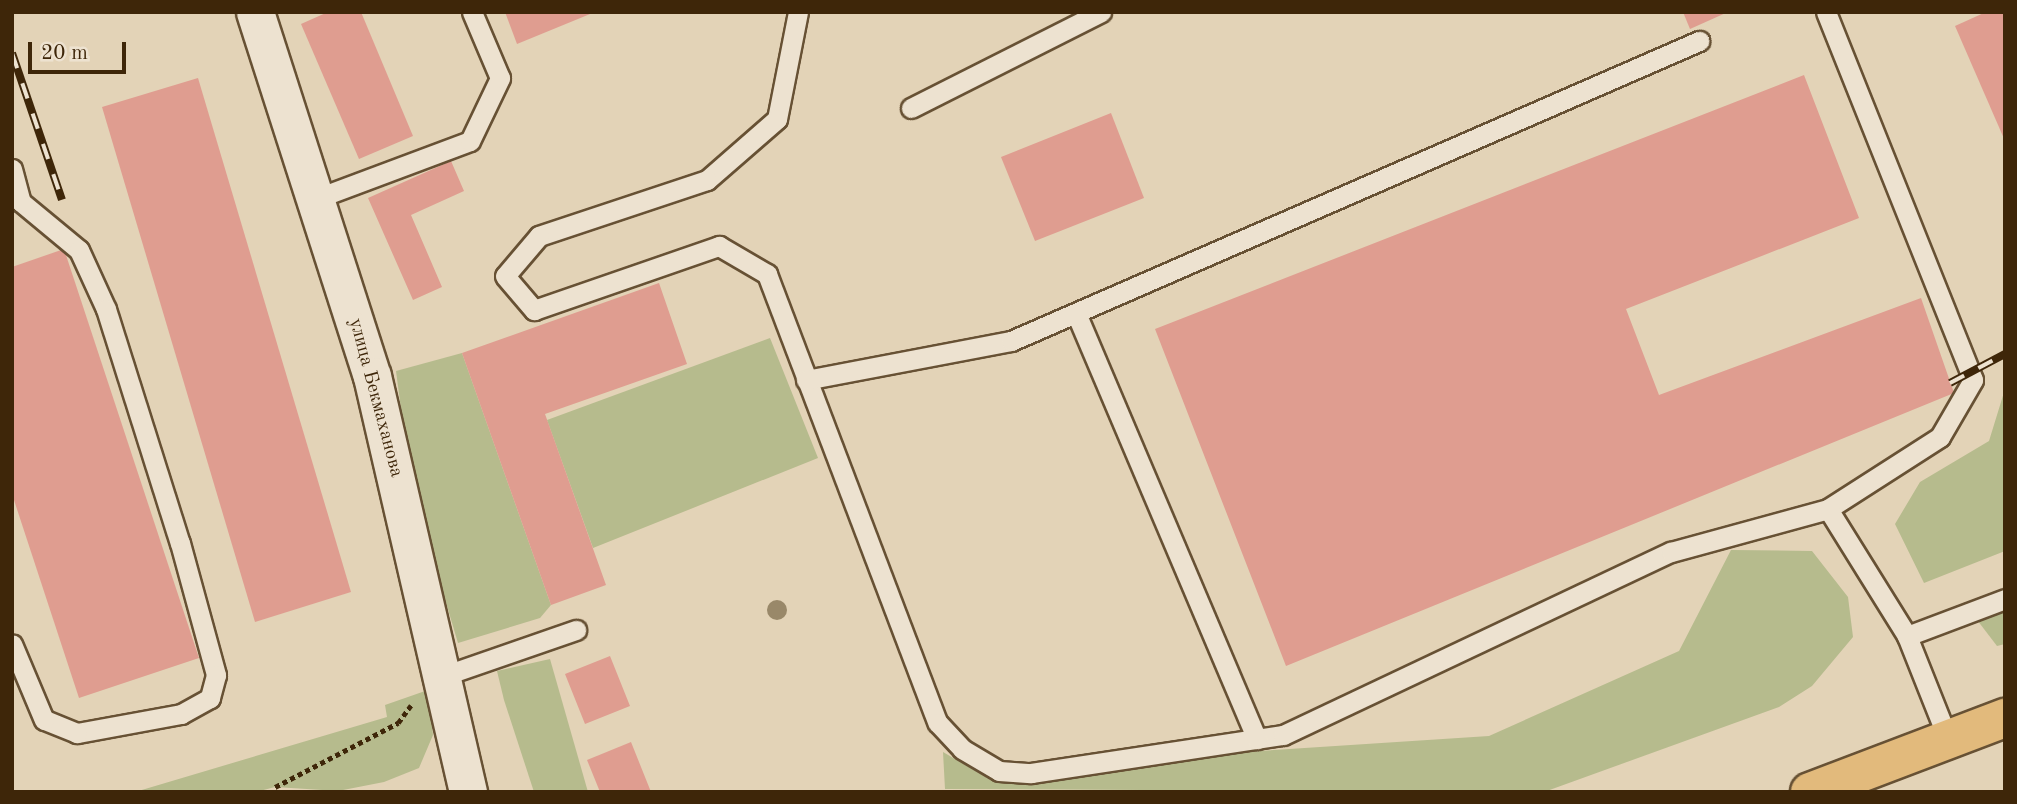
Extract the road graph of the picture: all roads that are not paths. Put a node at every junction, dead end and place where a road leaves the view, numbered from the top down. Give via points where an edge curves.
1 (255, 12) edge
2 (472, 12) edge
3 (798, 12) edge
4 (1101, 12) edge
5 (1826, 12) edge
6 (1699, 41) dead end
7 (911, 108) dead end
8 (12, 169) edge
9 (315, 199) junction
10 (1076, 313) junction
11 (806, 380) junction
12 (1828, 509) junction
13 (2005, 599) edge
14 (576, 630) dead end
15 (1907, 636) junction
16 (12, 644) edge
17 (443, 676) junction
18 (2005, 718) edge
19 (1257, 739) junction
20 (1948, 739) junction
21 (468, 792) edge
22 (1810, 792) edge

1 - 9 street, улица Бекмаханова
2 - 9 lane via 500,78 470,141
3 - 11 lane via 777,119 707,180 540,236 505,276 534,310 719,246 767,274
4 - 7 lane
5 - 12 lane via 1973,380 1940,437
6 - 10 lane
8 - 16 lane via 21,202 79,250 106,309 180,543 216,675 210,698 181,714 77,733 44,720
9 - 17 street, улица Бекмаханова via 372,376
10 - 11 lane via 1011,341
10 - 19 lane
11 - 19 lane via 920,683 938,723 962,749 999,771 1031,773
12 - 15 lane
12 - 19 lane via 1671,552 1283,735
13 - 15 lane
14 - 17 lane
15 - 20 lane
17 - 21 street, улица Бекмаханова
18 - 20 main road
20 - 22 main road

